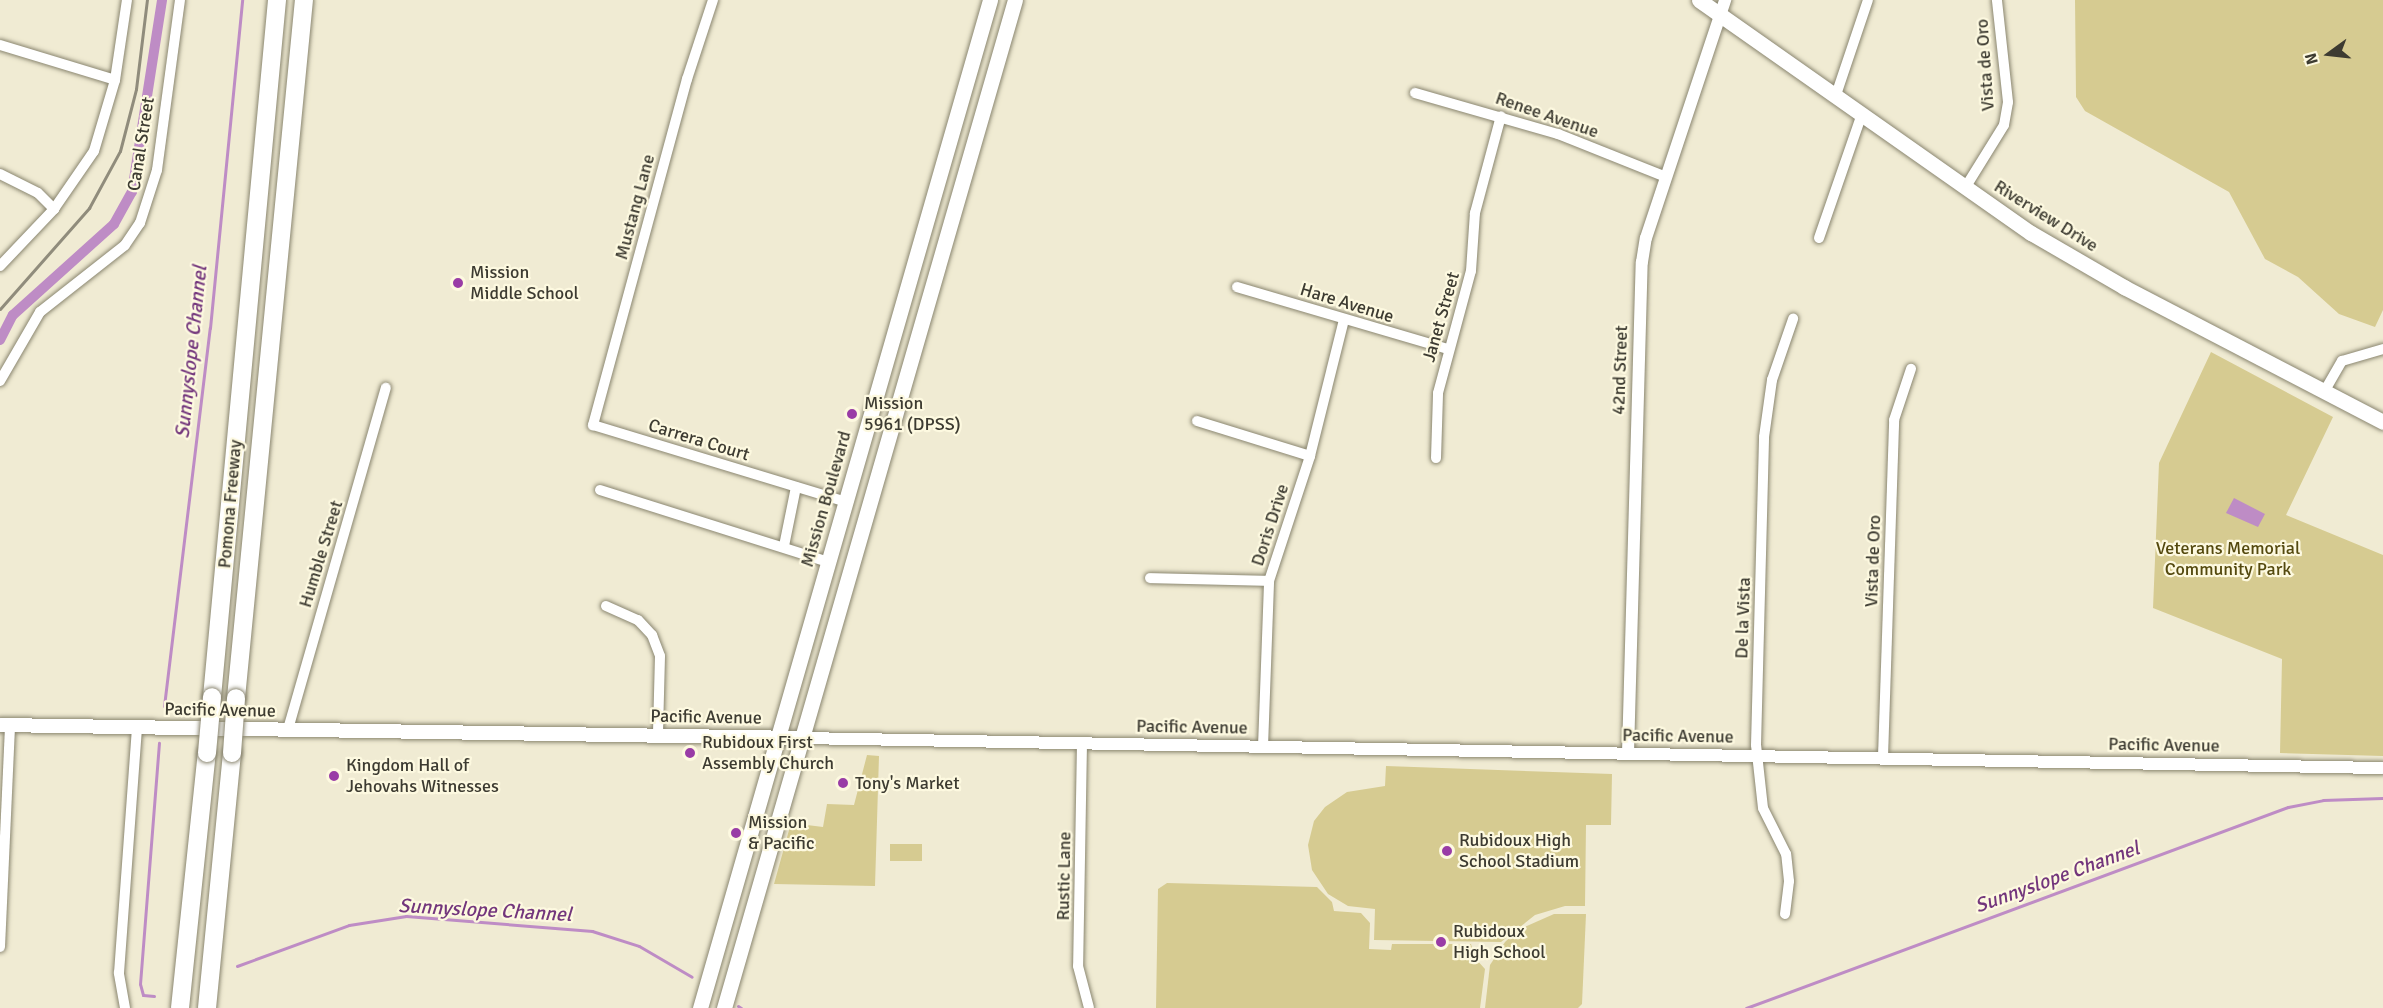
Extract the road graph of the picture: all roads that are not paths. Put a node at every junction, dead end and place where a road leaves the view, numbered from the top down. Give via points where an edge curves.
1 (127, 0) edge
2 (180, 0) edge
3 (277, 0) edge
4 (303, 0) edge
5 (713, 0) edge
6 (990, 0) edge
7 (1015, 0) edge
8 (1699, 0) edge
9 (1868, 0) edge
10 (1996, 0) edge
11 (1723, 7) edge
12 (0, 45) edge
13 (116, 80) junction
14 (1415, 93) dead end
15 (1836, 95) junction
16 (1862, 114) junction
17 (1501, 116) junction
18 (0, 174) edge
19 (1666, 177) junction
20 (1965, 188) junction
21 (54, 209) junction
22 (1820, 238) dead end
23 (0, 267) edge
24 (1237, 287) dead end
25 (1344, 320) junction
26 (1793, 320) dead end
27 (1448, 349) junction
28 (2383, 349) edge
29 (1911, 369) dead end
30 (0, 381) edge
31 (386, 388) dead end
32 (2324, 392) junction
33 (1197, 421) dead end
34 (2383, 422) edge
35 (593, 425) joint
36 (1310, 456) junction
37 (1436, 458) dead end
38 (796, 487) junction
39 (600, 490) dead end
40 (846, 502) junction
41 (784, 546) junction
42 (828, 562) junction
43 (1150, 578) dead end
44 (1269, 581) junction
45 (606, 606) dead end
46 (5, 725) edge
47 (137, 727) junction
48 (288, 729) junction
49 (658, 735) junction
50 (778, 736) junction
51 (802, 738) junction
52 (1082, 742) junction
53 (1263, 747) junction
54 (1628, 753) junction
55 (1757, 755) junction
56 (1883, 757) junction
57 (2383, 768) edge
58 (1785, 914) dead end
59 (0, 947) edge
60 (181, 996) edge
61 (125, 1008) edge
62 (207, 1008) edge
63 (700, 1008) edge
64 (724, 1008) edge
65 (1089, 1008) edge

1 - 13 street
2 - 30 street, Canal Street via 157,170 140,223 125,245 40,312
3 - 60 highway, Pomona Freeway, bridge
4 - 62 highway, Pomona Freeway, bridge
5 - 35 street, Mustang Lane via 687,79
6 - 40 main road, Mission Boulevard
7 - 51 main road
8 - 11 main road, Riverview Drive
9 - 15 street
10 - 20 street, Vista de Oro via 2008,102 2004,125
11 - 15 main road, Riverview Drive
11 - 19 street, 42nd Street
12 - 13 street
13 - 21 street via 94,151
14 - 17 street, Renee Avenue
15 - 16 main road, Riverview Drive
16 - 20 main road, Riverview Drive
16 - 22 street
17 - 19 street, Renee Avenue via 1587,144
17 - 27 street, Janet Street via 1475,213 1472,271
18 - 21 street via 38,193
19 - 54 street, 42nd Street via 1642,262
20 - 32 main road, Riverview Drive via 2100,274
21 - 23 street
24 - 25 street, Hare Avenue
25 - 27 street, Hare Avenue
25 - 36 street, Doris Drive
26 - 55 street, De la Vista via 1772,380 1764,437
27 - 37 street, Janet Street via 1438,393
28 - 32 street via 2342,361
29 - 56 street, Vista de Oro via 1894,420
31 - 48 street, Humble Street
32 - 34 main road, Riverview Drive
33 - 36 street
35 - 38 street, Carrera Court
36 - 44 street, Doris Drive
38 - 40 street, Carrera Court
38 - 41 street
39 - 41 street
40 - 42 main road, Mission Boulevard
41 - 42 street
42 - 50 main road, Mission Boulevard
43 - 44 street
44 - 53 street, Doris Drive
45 - 49 street via 638,620 652,635 660,656
46 - 47 main road, Pacific Avenue
46 - 59 street
47 - 48 main road, Pacific Avenue
47 - 61 street via 119,973
48 - 49 main road, Pacific Avenue
49 - 50 main road, Pacific Avenue
50 - 51 main road, Pacific Avenue
50 - 63 main road, Mission Boulevard
51 - 52 street, Pacific Avenue
51 - 64 main road
52 - 53 street, Pacific Avenue
52 - 65 street, Rustic Lane via 1078,966
53 - 54 street, Pacific Avenue
54 - 55 street, Pacific Avenue
55 - 56 street, Pacific Avenue
55 - 58 street, De la Vista via 1763,808 1786,854 1789,881
56 - 57 street, Pacific Avenue

